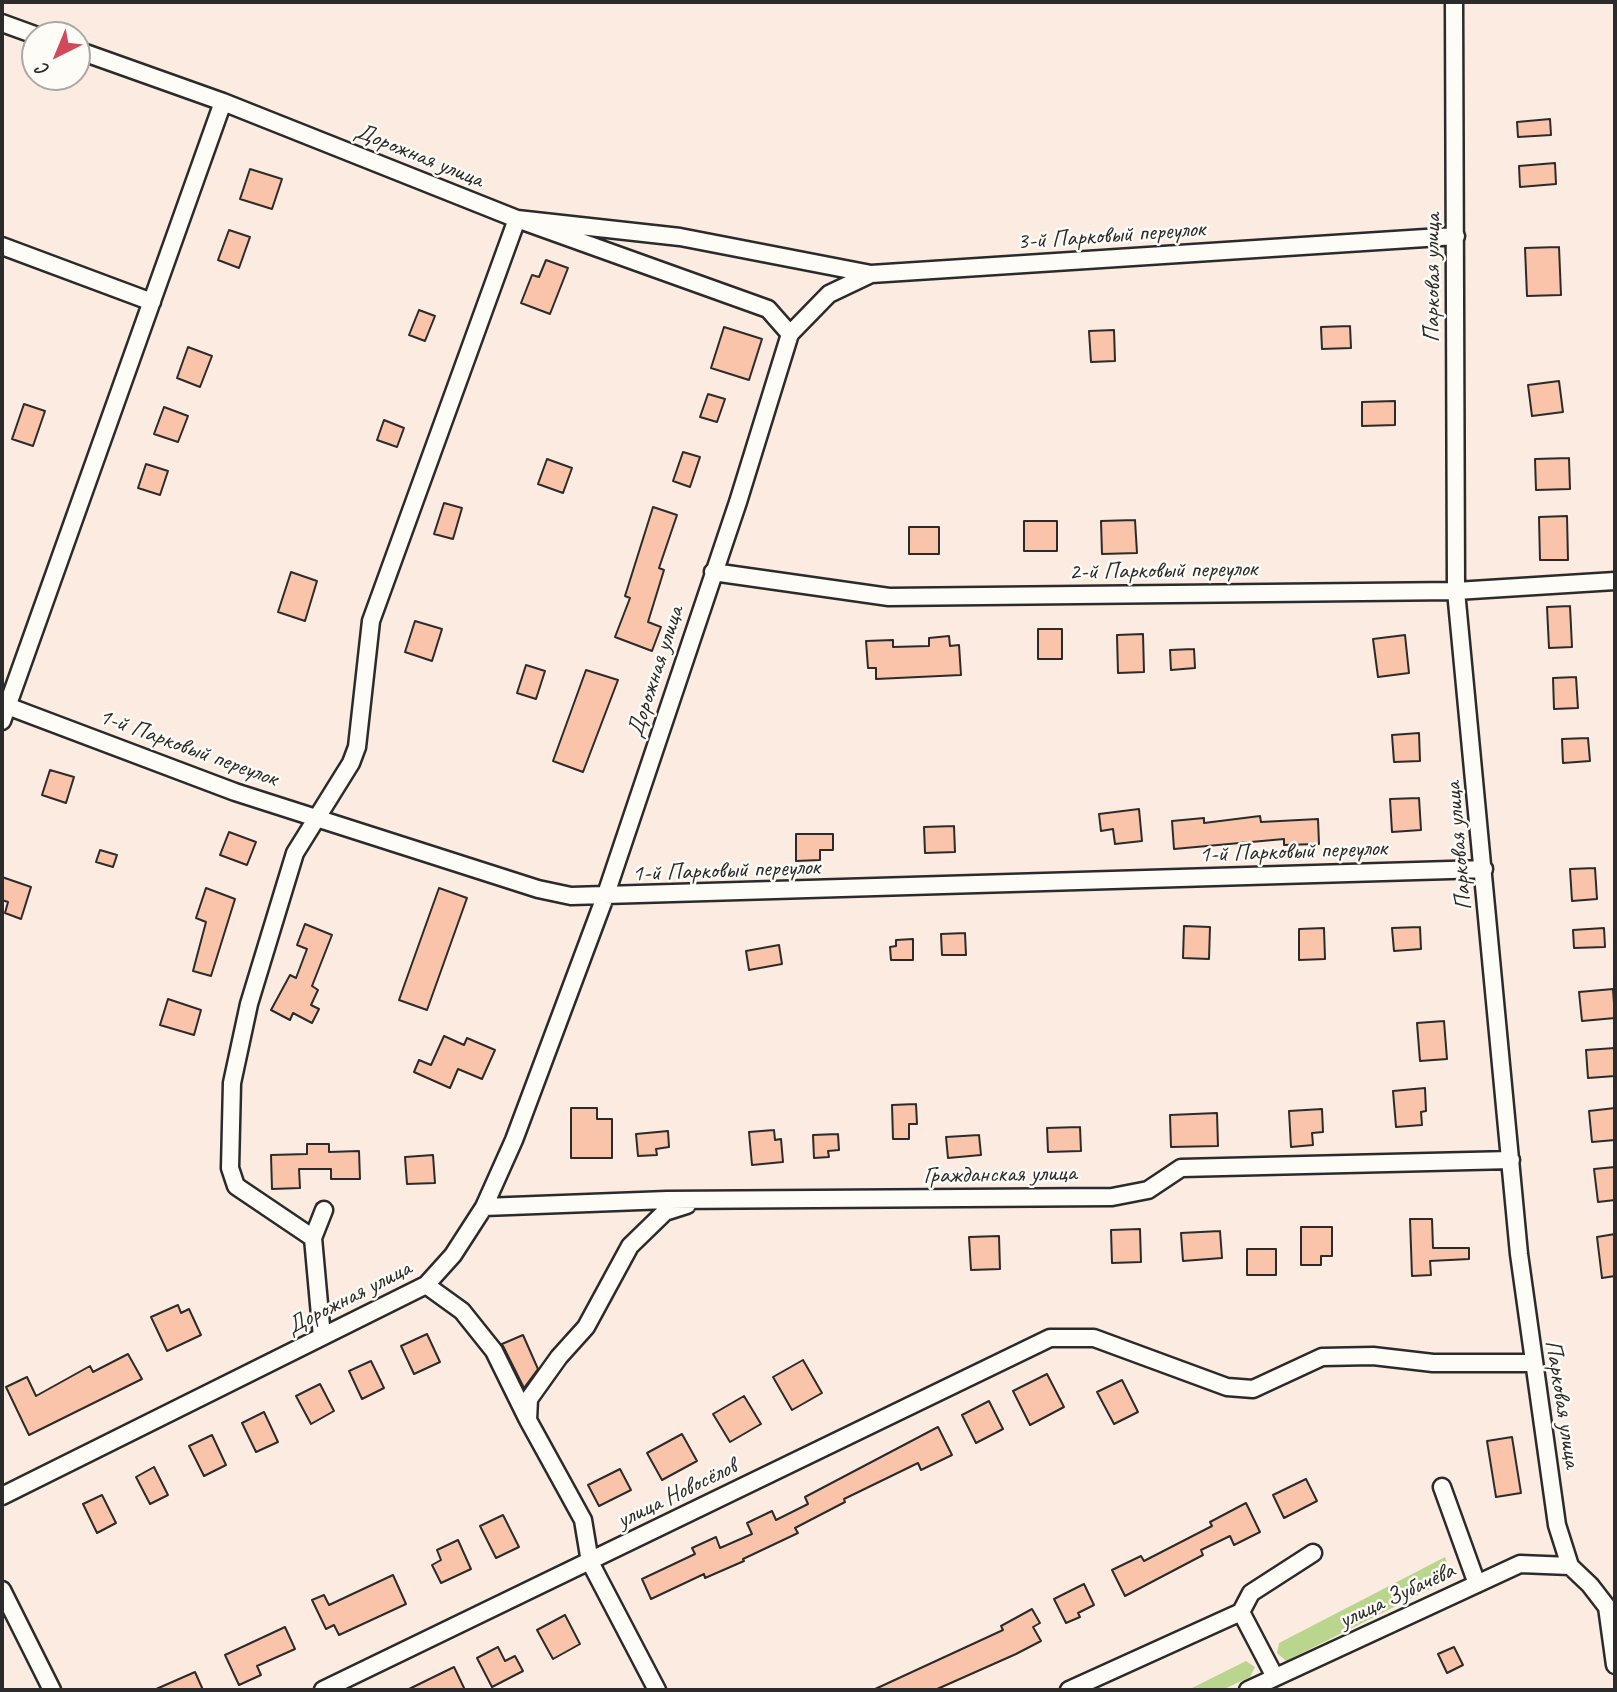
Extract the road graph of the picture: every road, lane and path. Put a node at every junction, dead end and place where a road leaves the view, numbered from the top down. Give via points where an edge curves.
1 (1454, 2) edge
2 (2, 23) edge
3 (21, 30) edge
4 (91, 55) edge
5 (223, 102) junction
6 (517, 219) junction
7 (1456, 236) junction
8 (2, 246) edge
9 (871, 274) junction
10 (152, 302) junction
11 (790, 334) junction
12 (713, 572) junction
13 (1615, 581) edge
14 (1456, 591) junction
15 (4, 711) edge
16 (316, 817) junction
17 (1483, 869) junction
18 (605, 897) junction
19 (1511, 1160) junction
20 (707, 1202) junction
21 (484, 1207) junction
22 (324, 1210) dead end
23 (313, 1238) junction
24 (426, 1285) junction
25 (322, 1337) junction
26 (1533, 1363) junction
27 (528, 1420) junction
28 (1442, 1487) dead end
29 (2, 1496) edge
30 (1313, 1553) dead end
31 (590, 1562) junction
32 (1570, 1566) junction
33 (1477, 1584) junction
34 (2, 1590) edge
35 (1241, 1612) junction
36 (1615, 1665) edge
37 (1275, 1678) junction
38 (52, 1690) edge
39 (323, 1690) edge
40 (657, 1690) edge
41 (1069, 1690) edge
42 (1248, 1690) edge

1 - 7 street, Парковая улица
2 - 3 street
4 - 5 street, Дорожная улица
5 - 6 street, Дорожная улица
5 - 10 street
6 - 9 street via 680,237
6 - 11 street, Дорожная улица via 768,309
6 - 16 street via 372,621 357,747
7 - 9 street, 3-й Парковый переулок
7 - 14 street, Парковая улица
8 - 10 street
9 - 11 street, 3-й Парковый переулок via 829,294
10 - 15 street
11 - 12 street, Дорожная улица
12 - 14 street, 2-й Парковый переулок via 888,597
12 - 18 street, Дорожная улица
13 - 14 street, 2-й Парковый переулок
14 - 17 street, Парковая улица
15 - 16 street, 1-й Парковый переулок
16 - 18 street, 1-й Парковый переулок via 538,889
16 - 23 street via 295,853 249,1004 232,1083 230,1168 236,1186 247,1196
17 - 18 street, 1-й Парковый переулок
17 - 19 street, Парковая улица
18 - 21 street, Дорожная улица via 514,1140
19 - 20 street, Гражданская улица via 1181,1168 1148,1190 1112,1196
19 - 26 street, Парковая улица
20 - 21 street, Гражданская улица
20 - 27 street via 665,1212 630,1246 586,1327 530,1398
21 - 24 street, Дорожная улица via 453,1255
22 - 23 street
23 - 25 street
24 - 25 street, Дорожная улица
24 - 27 street via 462,1311 494,1352
25 - 29 street, Дорожная улица
26 - 31 street, улица Новосёлов via 1322,1357 1253,1389 1227,1387 1094,1338 1049,1338
26 - 32 street, Парковая улица via 1557,1525
27 - 31 street via 583,1520
28 - 33 street
30 - 35 street via 1251,1593
31 - 39 street, улица Новосёлов
31 - 40 street
32 - 33 street, улица Зубачёва via 1520,1564
32 - 36 street, Парковая улица via 1607,1607
33 - 37 street, улица Зубачёва
34 - 38 street
35 - 37 street
35 - 41 street
37 - 42 street, улица Зубачёва

